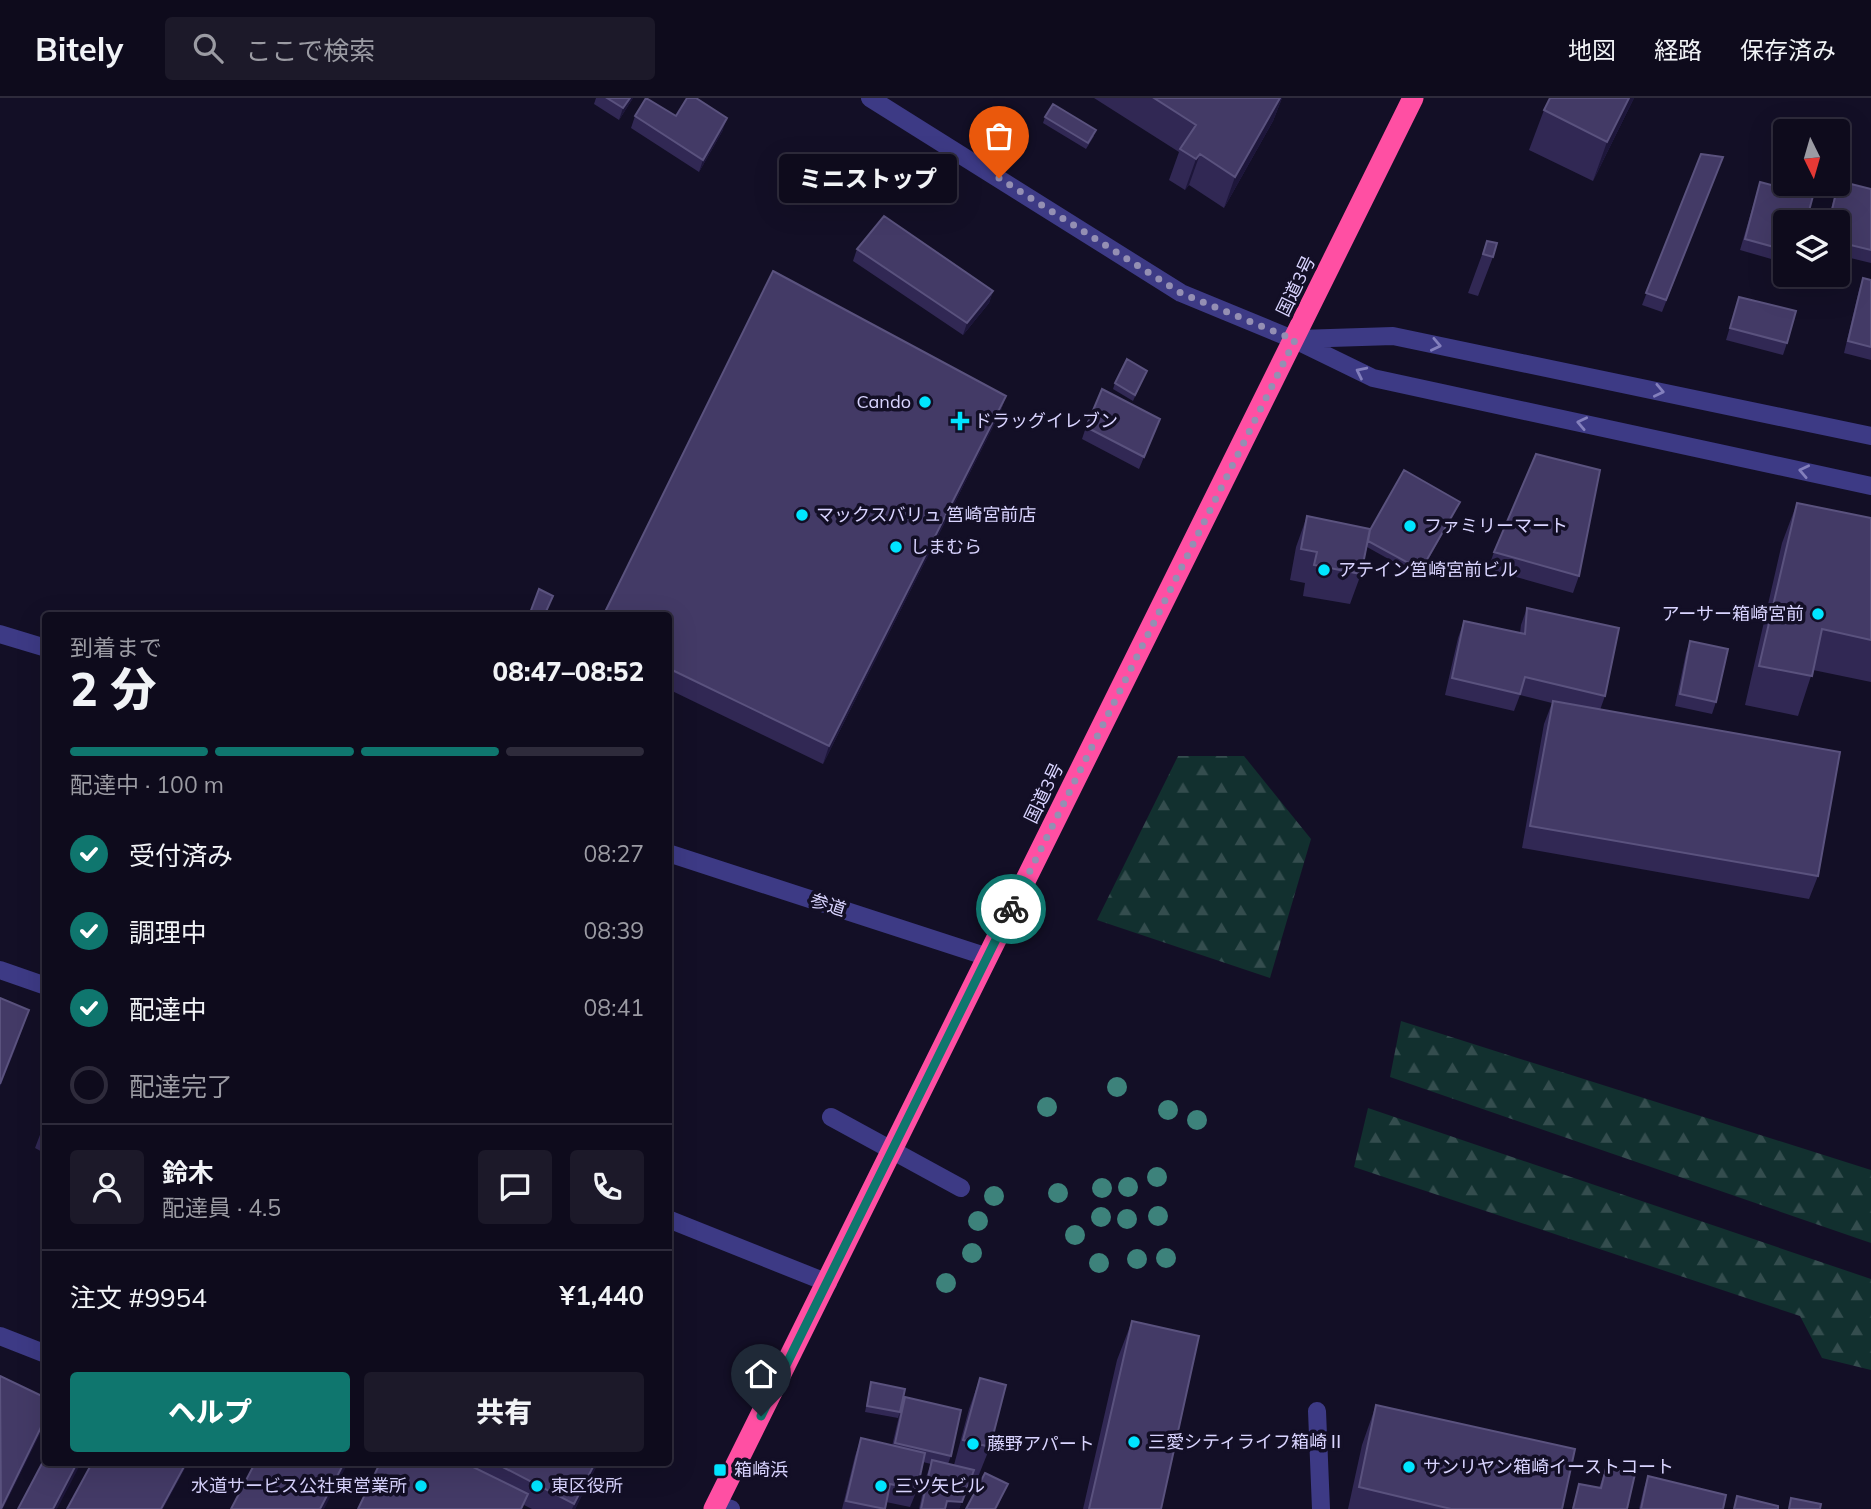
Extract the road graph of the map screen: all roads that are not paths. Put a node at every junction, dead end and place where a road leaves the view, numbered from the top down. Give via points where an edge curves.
1 (870, 98) edge
2 (1413, 98) edge
3 (1295, 340) junction
4 (1871, 436) edge
5 (1871, 486) edge
6 (0, 634) edge
7 (42, 647) edge
8 (672, 853) edge
9 (988, 957) junction
10 (0, 970) edge
11 (42, 985) edge
12 (831, 1117) dead end
13 (961, 1188) dead end
14 (672, 1221) edge
15 (828, 1283) junction
16 (0, 1336) edge
17 (42, 1352) edge
18 (1317, 1411) dead end
19 (721, 1508) edge
20 (1321, 1509) edge

1 - 3 street via 1181,293
2 - 3 highway, 国道3号
3 -> 4 street via 1393,336
5 -> 3 street via 1373,378
3 - 9 highway, 国道3号
6 - 7 street
8 - 9 street, 参道
9 - 15 highway, 国道3号
10 - 11 street
12 - 13 street
14 - 15 street
15 - 19 highway, 国道3号
16 - 17 street
18 - 20 street

